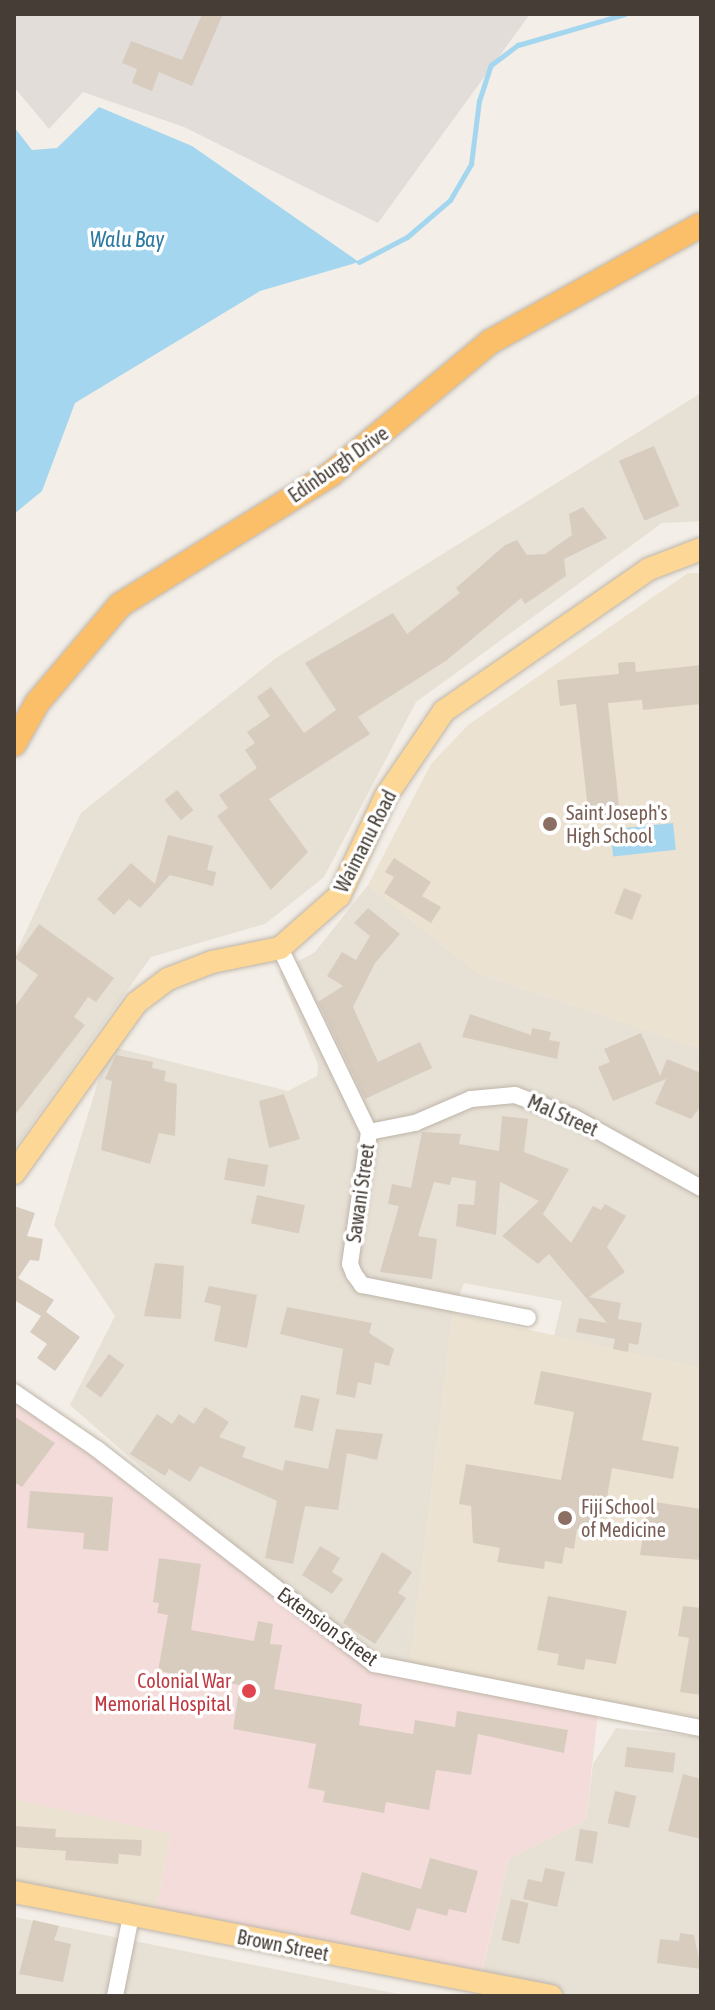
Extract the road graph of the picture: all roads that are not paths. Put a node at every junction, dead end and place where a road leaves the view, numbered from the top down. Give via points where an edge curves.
1 (701, 225) edge
2 (701, 549) edge
3 (14, 744) edge
4 (280, 948) junction
5 (369, 1132) junction
6 (14, 1173) edge
7 (701, 1188) edge
8 (528, 1318) dead end
9 (14, 1392) edge
10 (701, 1728) edge
11 (14, 1892) edge
12 (131, 1916) junction
13 (115, 1996) edge
14 (551, 1996) edge

1 - 3 highway, Edinburgh Drive via 490,342 331,474 120,605 45,692
2 - 4 main road, Waimanu Road via 649,569 444,711 386,796 339,896
4 - 5 street, Sawani Street
4 - 6 main road, Waimanu Road via 212,962 168,979 136,1003
5 - 7 street, Mal Street via 415,1123 471,1099 515,1095 573,1117
5 - 8 street, Sawani Street via 350,1264 362,1285
9 - 10 street, Extension Street via 97,1449 374,1664
11 - 12 main road, Brown Street
12 - 13 street
12 - 14 main road, Brown Street

